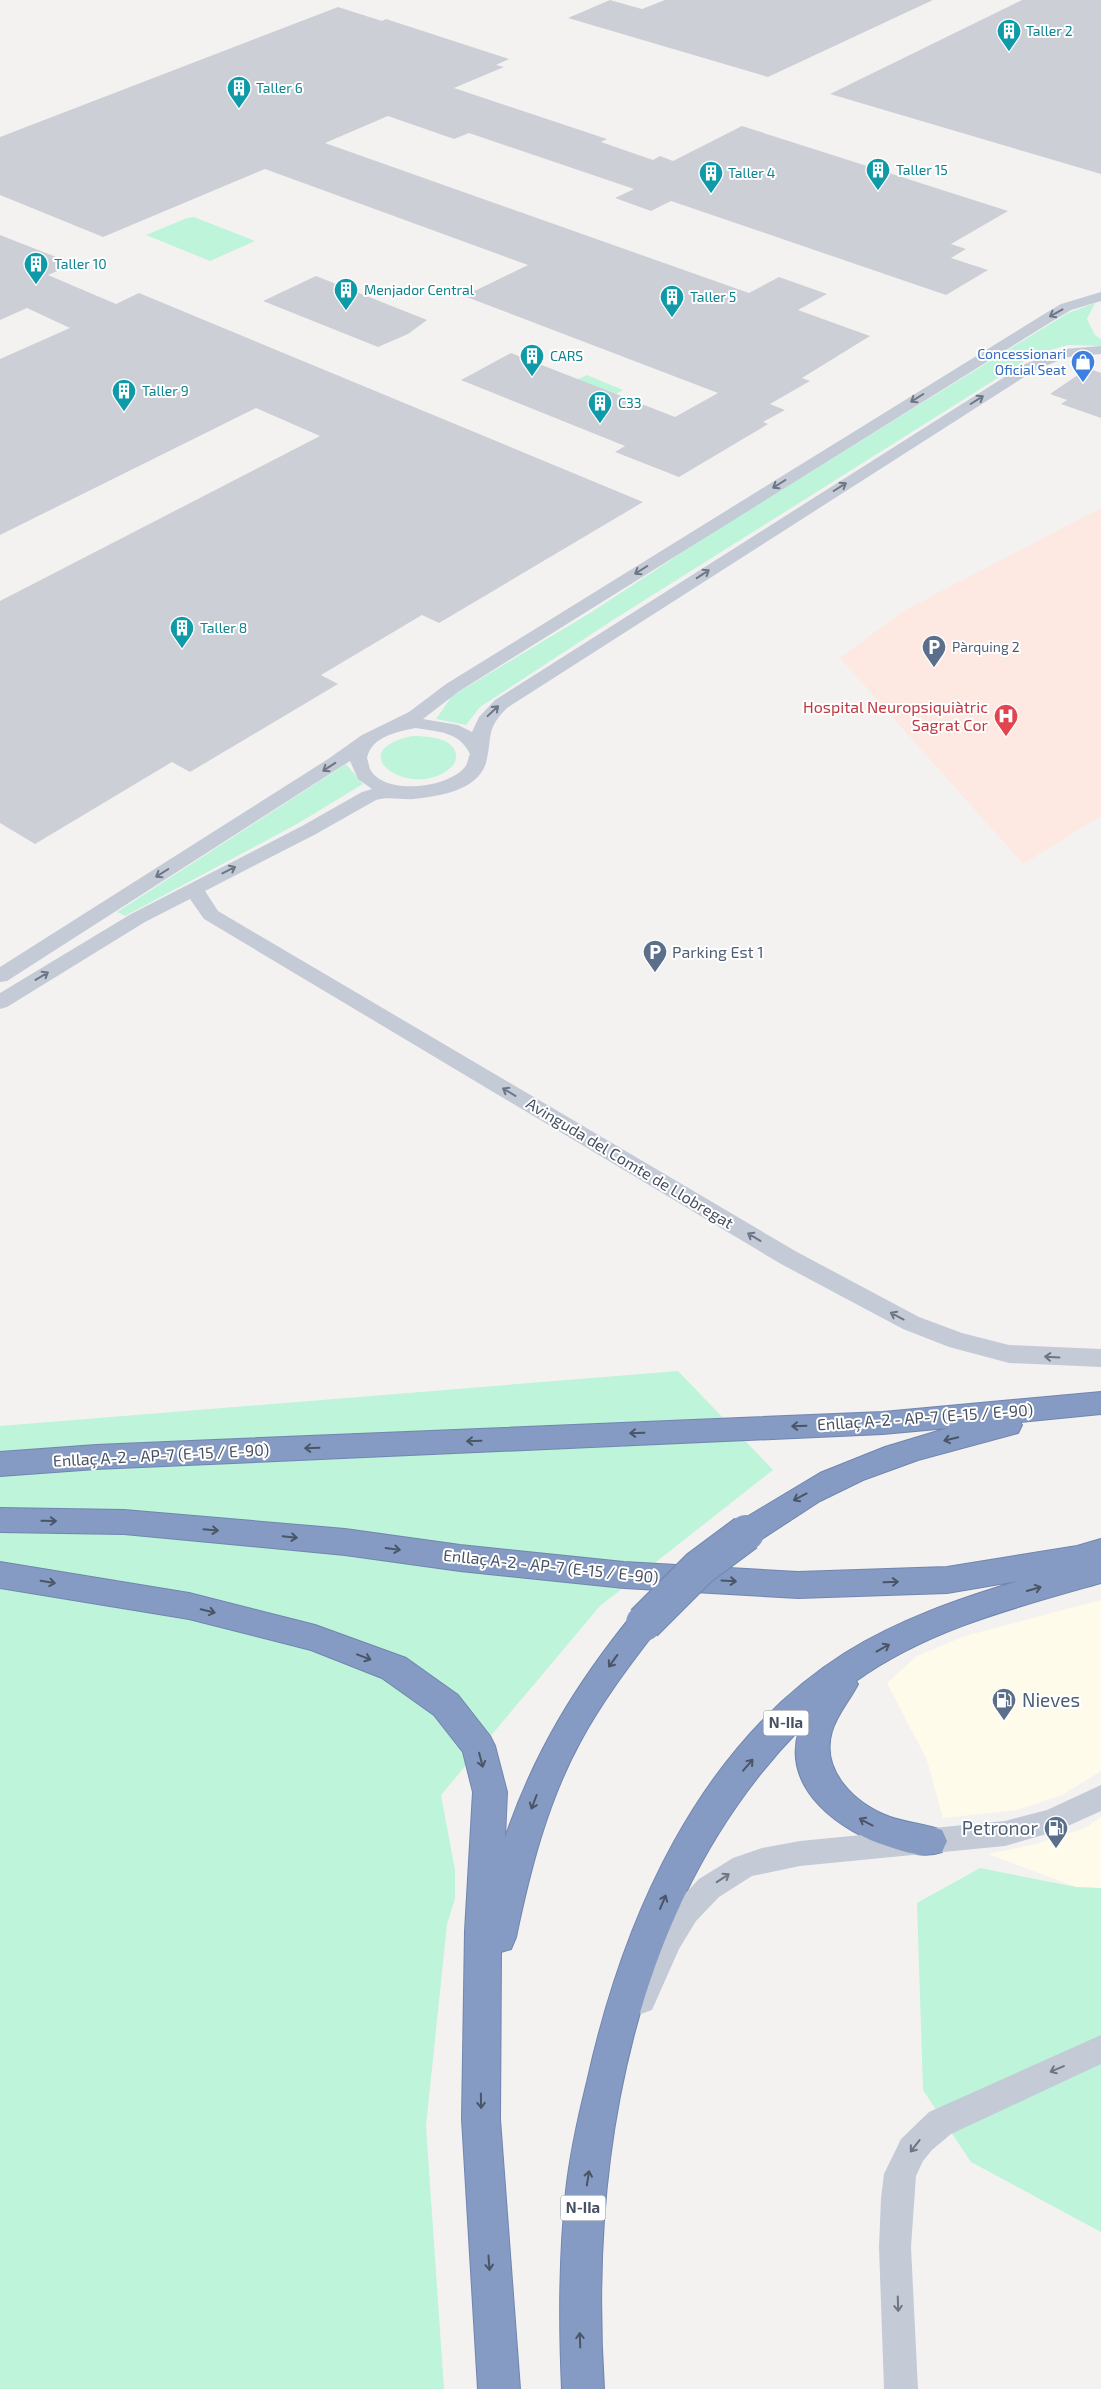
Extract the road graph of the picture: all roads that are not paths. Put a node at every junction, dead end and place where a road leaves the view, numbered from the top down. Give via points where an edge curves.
1 (1101, 296) edge
2 (1101, 350) edge
3 (397, 726) junction
4 (368, 739) junction
5 (480, 754) junction
6 (414, 793) junction
7 (194, 888) junction
8 (0, 976) edge
9 (0, 1002) edge
10 (1101, 1358) edge
11 (1101, 1403) edge
12 (0, 1464) edge
13 (0, 1520) edge
14 (1101, 1552) edge
15 (1101, 1570) edge
16 (0, 1575) edge
17 (854, 1665) junction
18 (1101, 1797) edge
19 (930, 1841) junction
20 (617, 2030) junction
21 (1101, 2049) edge
22 (481, 2052) junction
23 (499, 2389) edge
24 (583, 2389) edge
25 (901, 2389) edge

1 -> 3 street via 1066,307 1046,319 468,678
5 -> 2 street via 480,730 484,719 501,704 1030,367 1056,354
3 - 4 street
3 - 5 street via 416,723 452,728 476,744
4 - 6 street via 360,750 358,762 363,774 375,784
4 -> 8 street via 335,764
5 - 6 street via 478,766 469,777 435,791
7 -> 6 street via 369,796 382,792
9 -> 7 street via 138,918
10 -> 7 street, Avinguda del Comte de Llobregat via 1009,1354 957,1341 911,1323 790,1258 225,923 204,907
11 -> 12 highway, Enllaç A-2 - AP-7 (E-15 / E-90) via 883,1423 96,1457
11 -> 22 highway, bridge via 931,1444 833,1480 746,1532 699,1568 644,1623 594,1687 570,1728 551,1762 519,1842 506,1893
13 -> 14 highway, Enllaç A-2 - AP-7 (E-15 / E-90) via 124,1522 335,1541 624,1575 798,1585 947,1580 1077,1559
17 -> 15 highway, N-IIa via 940,1621
16 -> 22 highway via 189,1606 315,1638 394,1668 446,1705 478,1746 490,1792
19 -> 17 highway via 898,1835 862,1820 831,1795 814,1764 812,1746 816,1728
20 -> 17 highway, N-IIa via 634,1971 662,1901 713,1809 782,1726
18 - 19 street via 1070,1814 1026,1829
20 -> 19 street via 637,2008 673,1930 693,1903 721,1878 738,1868 780,1856
24 -> 20 highway, N-IIa via 580,2302 584,2203 596,2122
21 -> 25 street via 940,2123 912,2150 900,2174 895,2221
22 -> 23 highway via 487,2232

